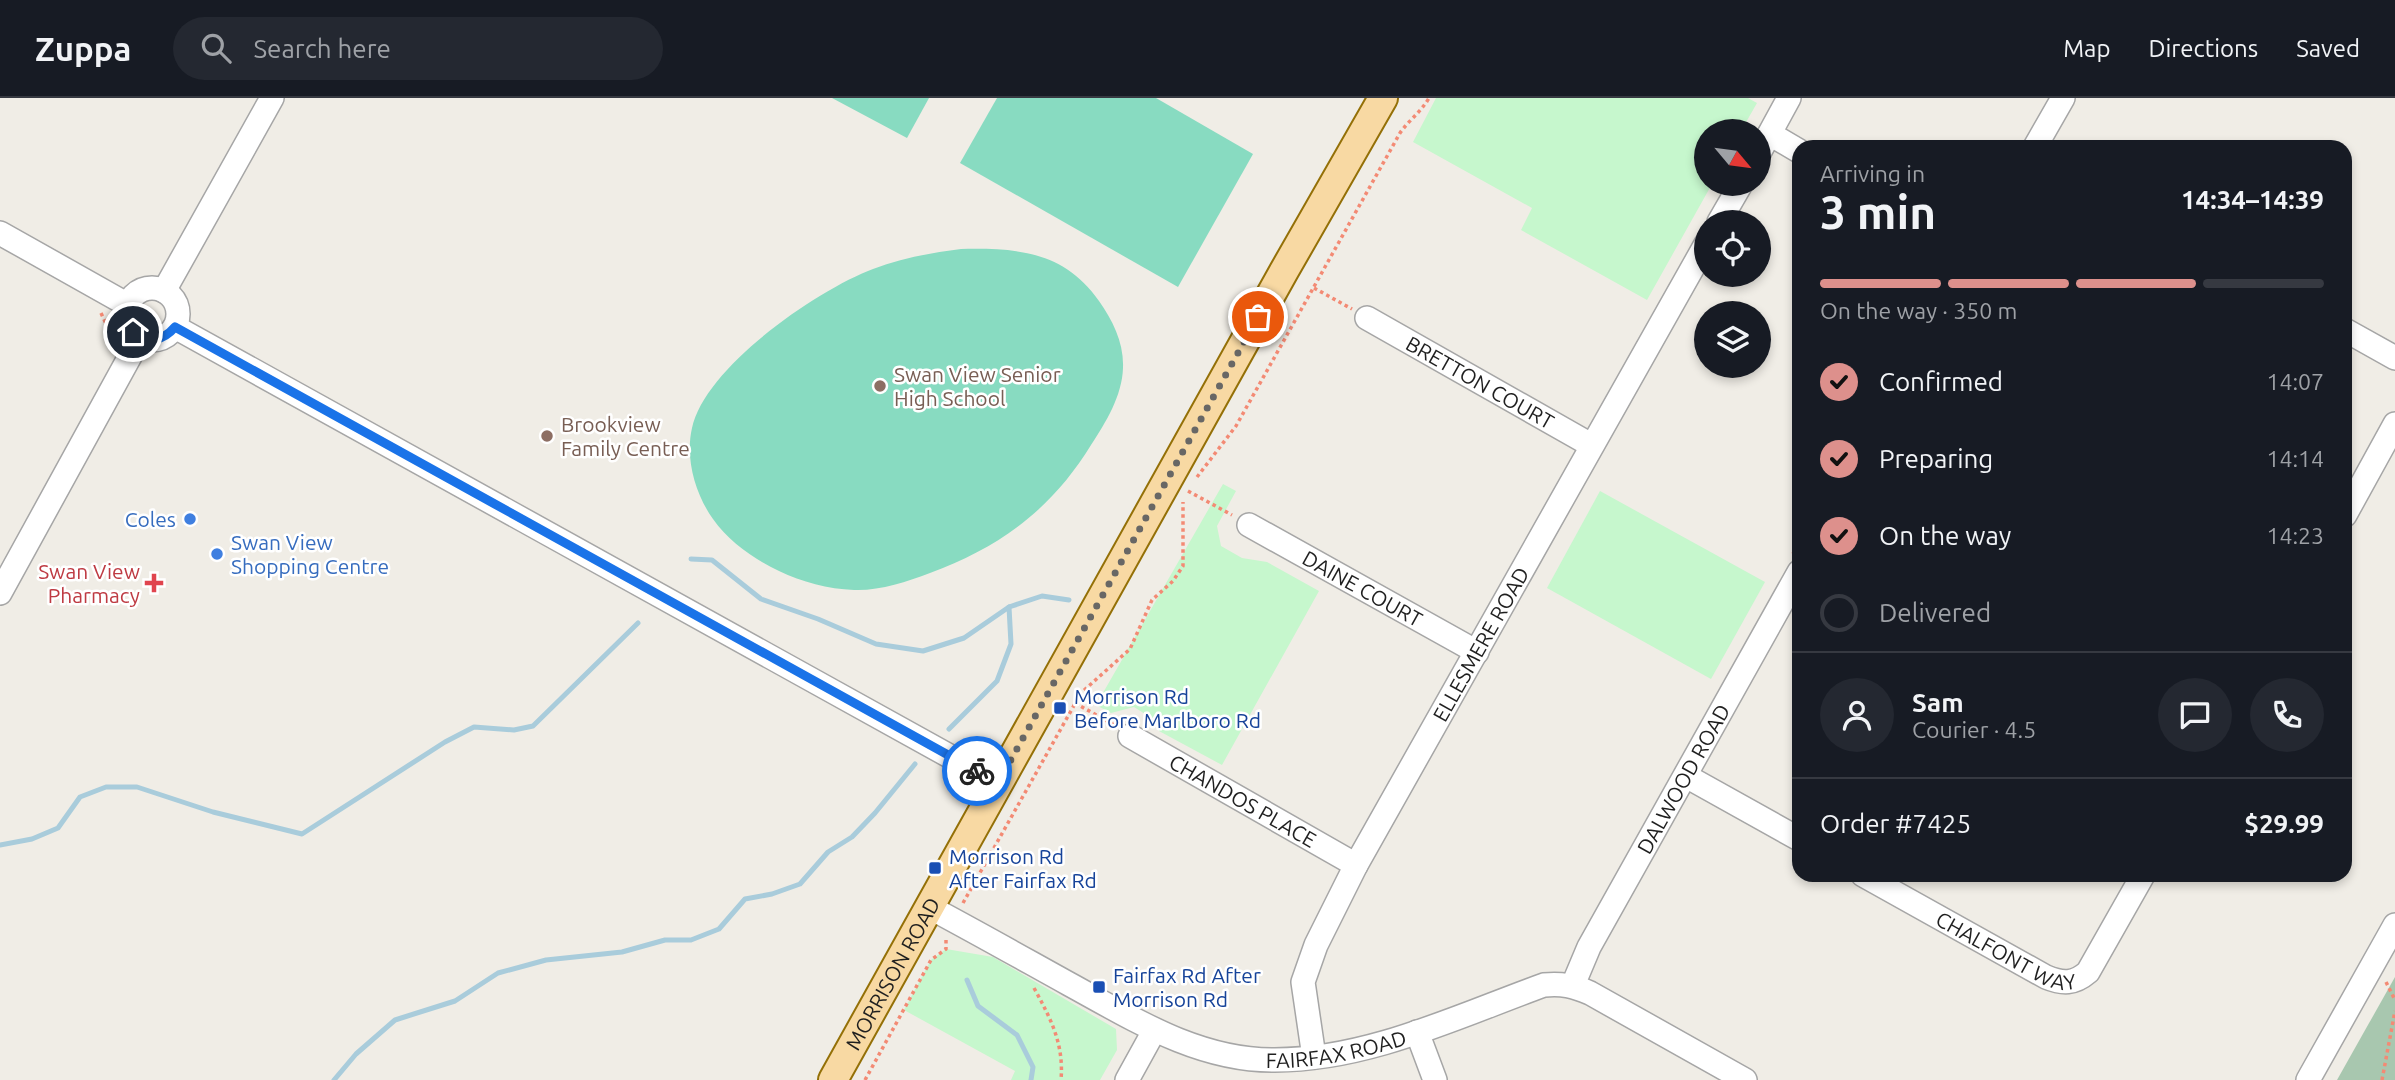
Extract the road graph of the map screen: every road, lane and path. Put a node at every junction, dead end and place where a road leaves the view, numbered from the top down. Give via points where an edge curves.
1 (272, 98) edge
2 (1383, 98) edge
3 (1429, 98) edge
4 (1789, 98) edge
5 (2063, 98) edge
6 (1771, 131) edge
7 (2039, 140) edge
8 (1771, 145) edge
9 (1792, 150) edge
10 (0, 233) edge
11 (1694, 265) edge
12 (1314, 288) junction
13 (164, 292) junction
14 (128, 305) junction
15 (1367, 318) joint
16 (175, 327) junction
17 (2352, 334) edge
18 (140, 338) junction
19 (2395, 358) edge
20 (2395, 424) edge
21 (1591, 445) junction
22 (1188, 491) junction
23 (2352, 502) edge
24 (1249, 525) joint
25 (1792, 585) edge
26 (0, 593) edge
27 (1476, 652) junction
28 (1075, 702) junction
29 (1130, 736) joint
30 (1686, 776) junction
31 (998, 783) junction
32 (1792, 835) edge
33 (1356, 865) junction
34 (1876, 882) edge
35 (2139, 882) edge
36 (961, 905) dead end
37 (929, 907) junction
38 (2395, 925) edge
39 (946, 930) dead end
40 (1030, 981) dead end
41 (1573, 985) junction
42 (2395, 1011) edge
43 (1154, 1031) junction
44 (1417, 1032) junction
45 (1314, 1057) junction
46 (833, 1080) edge
47 (865, 1080) edge
48 (1061, 1080) edge
49 (1127, 1080) edge
50 (1435, 1080) edge
51 (1745, 1080) edge
52 (2308, 1080) edge
53 (2382, 1080) edge

1 - 13 street
2 - 31 main road, MORRISON ROAD
3 - 12 path via 1400,134
4 - 6 street
5 - 7 street
8 - 9 street
10 - 14 street
11 - 21 street, ELLESMERE ROAD
12 - 15 path
12 - 22 path via 1236,426
13 - 14 street via 142,290
13 - 16 street via 175,303
14 - 18 street via 128,325
15 - 21 street, BRETTON COURT
16 - 18 street via 163,338
16 - 31 street
17 - 19 street
18 - 26 street
20 - 23 street
21 - 27 street, ELLESMERE ROAD
22 - 24 path
22 - 28 path via 1182,514 1183,566 1152,600 1130,649
24 - 27 street, DAINE COURT
25 - 30 street, DALWOOD ROAD
27 - 33 street, ELLESMERE ROAD
28 - 29 path
28 - 36 path
29 - 33 street, CHANDOS PLACE
30 - 32 street
30 - 41 street, DALWOOD ROAD via 1589,947
31 - 37 main road, MORRISON ROAD
33 - 45 street, ELLESMERE ROAD via 1303,982
34 - 35 street, CHALFONT WAY via 2046,977 2071,982 2088,972
37 - 43 street, FAIRFAX ROAD
37 - 46 main road, MORRISON ROAD
38 - 52 street
39 - 47 path via 946,948 927,967
40 - 48 path via 1056,1035
41 - 44 street, FAIRFAX ROAD via 1544,985
41 - 51 street
42 - 53 path
43 - 45 street, FAIRFAX ROAD via 1245,1059
43 - 49 street
44 - 45 street, FAIRFAX ROAD
44 - 50 street

